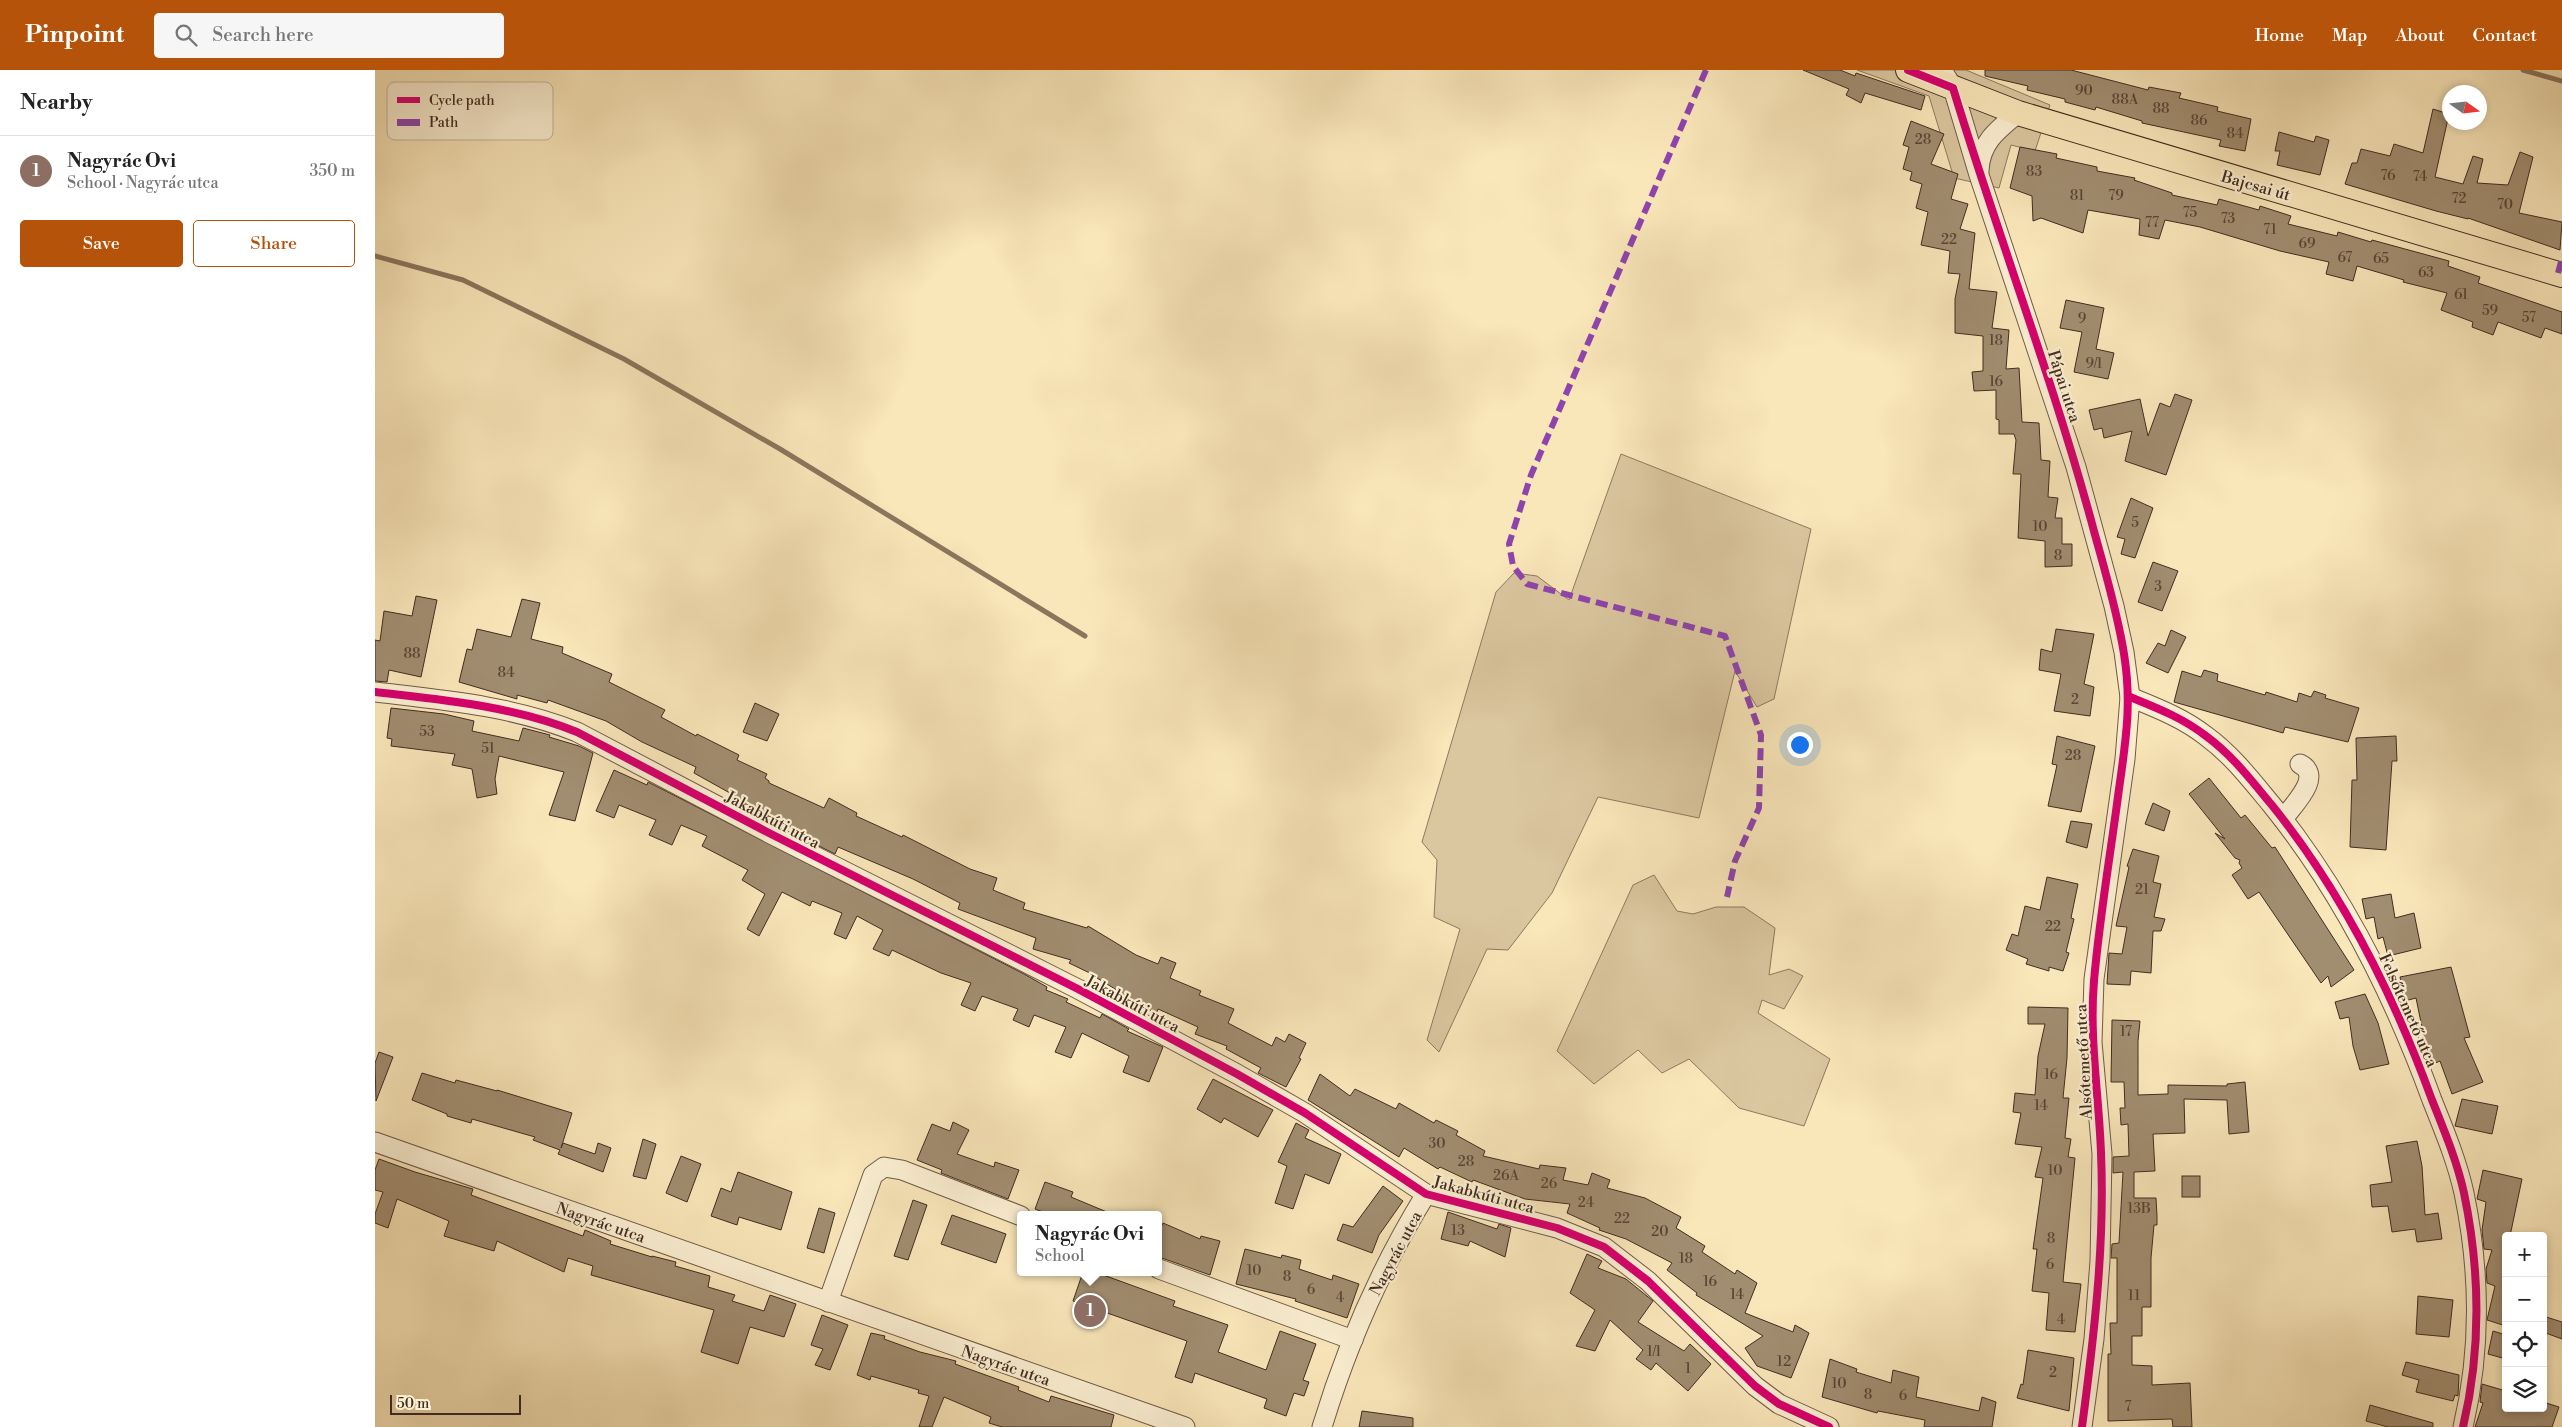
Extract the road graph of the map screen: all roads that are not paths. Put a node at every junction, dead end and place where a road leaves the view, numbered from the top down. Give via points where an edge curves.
1 (1908, 70) edge
2 (1948, 79) edge
3 (2018, 113) junction
4 (1979, 175) junction
5 (2562, 275) edge
6 (375, 692) edge
7 (2130, 697) junction
8 (2300, 764) dead end
9 (2283, 819) junction
10 (375, 1142) edge
11 (1427, 1194) junction
12 (1017, 1214) edge
13 (1162, 1270) edge
14 (828, 1302) junction
15 (1353, 1340) junction
16 (1185, 1427) edge
17 (1322, 1427) edge
18 (1829, 1427) edge
19 (2082, 1427) edge
20 (2463, 1427) edge

1 - 2 main road, Bajcsai út
2 - 3 main road, Bajcsai út
2 - 4 street, Pápai utca
3 - 4 street via 1984,146
3 - 5 main road, Bajcsai út
4 - 7 street, Pápai utca via 2077,467 2114,606
6 - 11 street, Jakabkúti utca via 497,709 555,723 596,741 1237,1074 1305,1113
7 - 9 street, Felsőtemető utca via 2207,736 2241,768
7 - 19 street, Alsótemető utca via 2125,759 2094,980 2092,1042 2101,1154 2100,1261
8 - 9 street via 2310,773 2308,784
9 - 20 street, Felsőtemető utca via 2343,907 2369,952 2421,1069 2464,1192 2477,1331 2474,1375
10 - 14 street, Nagyrác utca
11 - 15 street, Nagyrác utca via 1397,1241
11 - 18 street, Jakabkúti utca via 1557,1228 1604,1247 1648,1281 1755,1386 1786,1407
12 - 14 street via 902,1170 884,1167 873,1175
13 - 15 street
14 - 16 street, Nagyrác utca
15 - 17 street, Nagyrác utca

